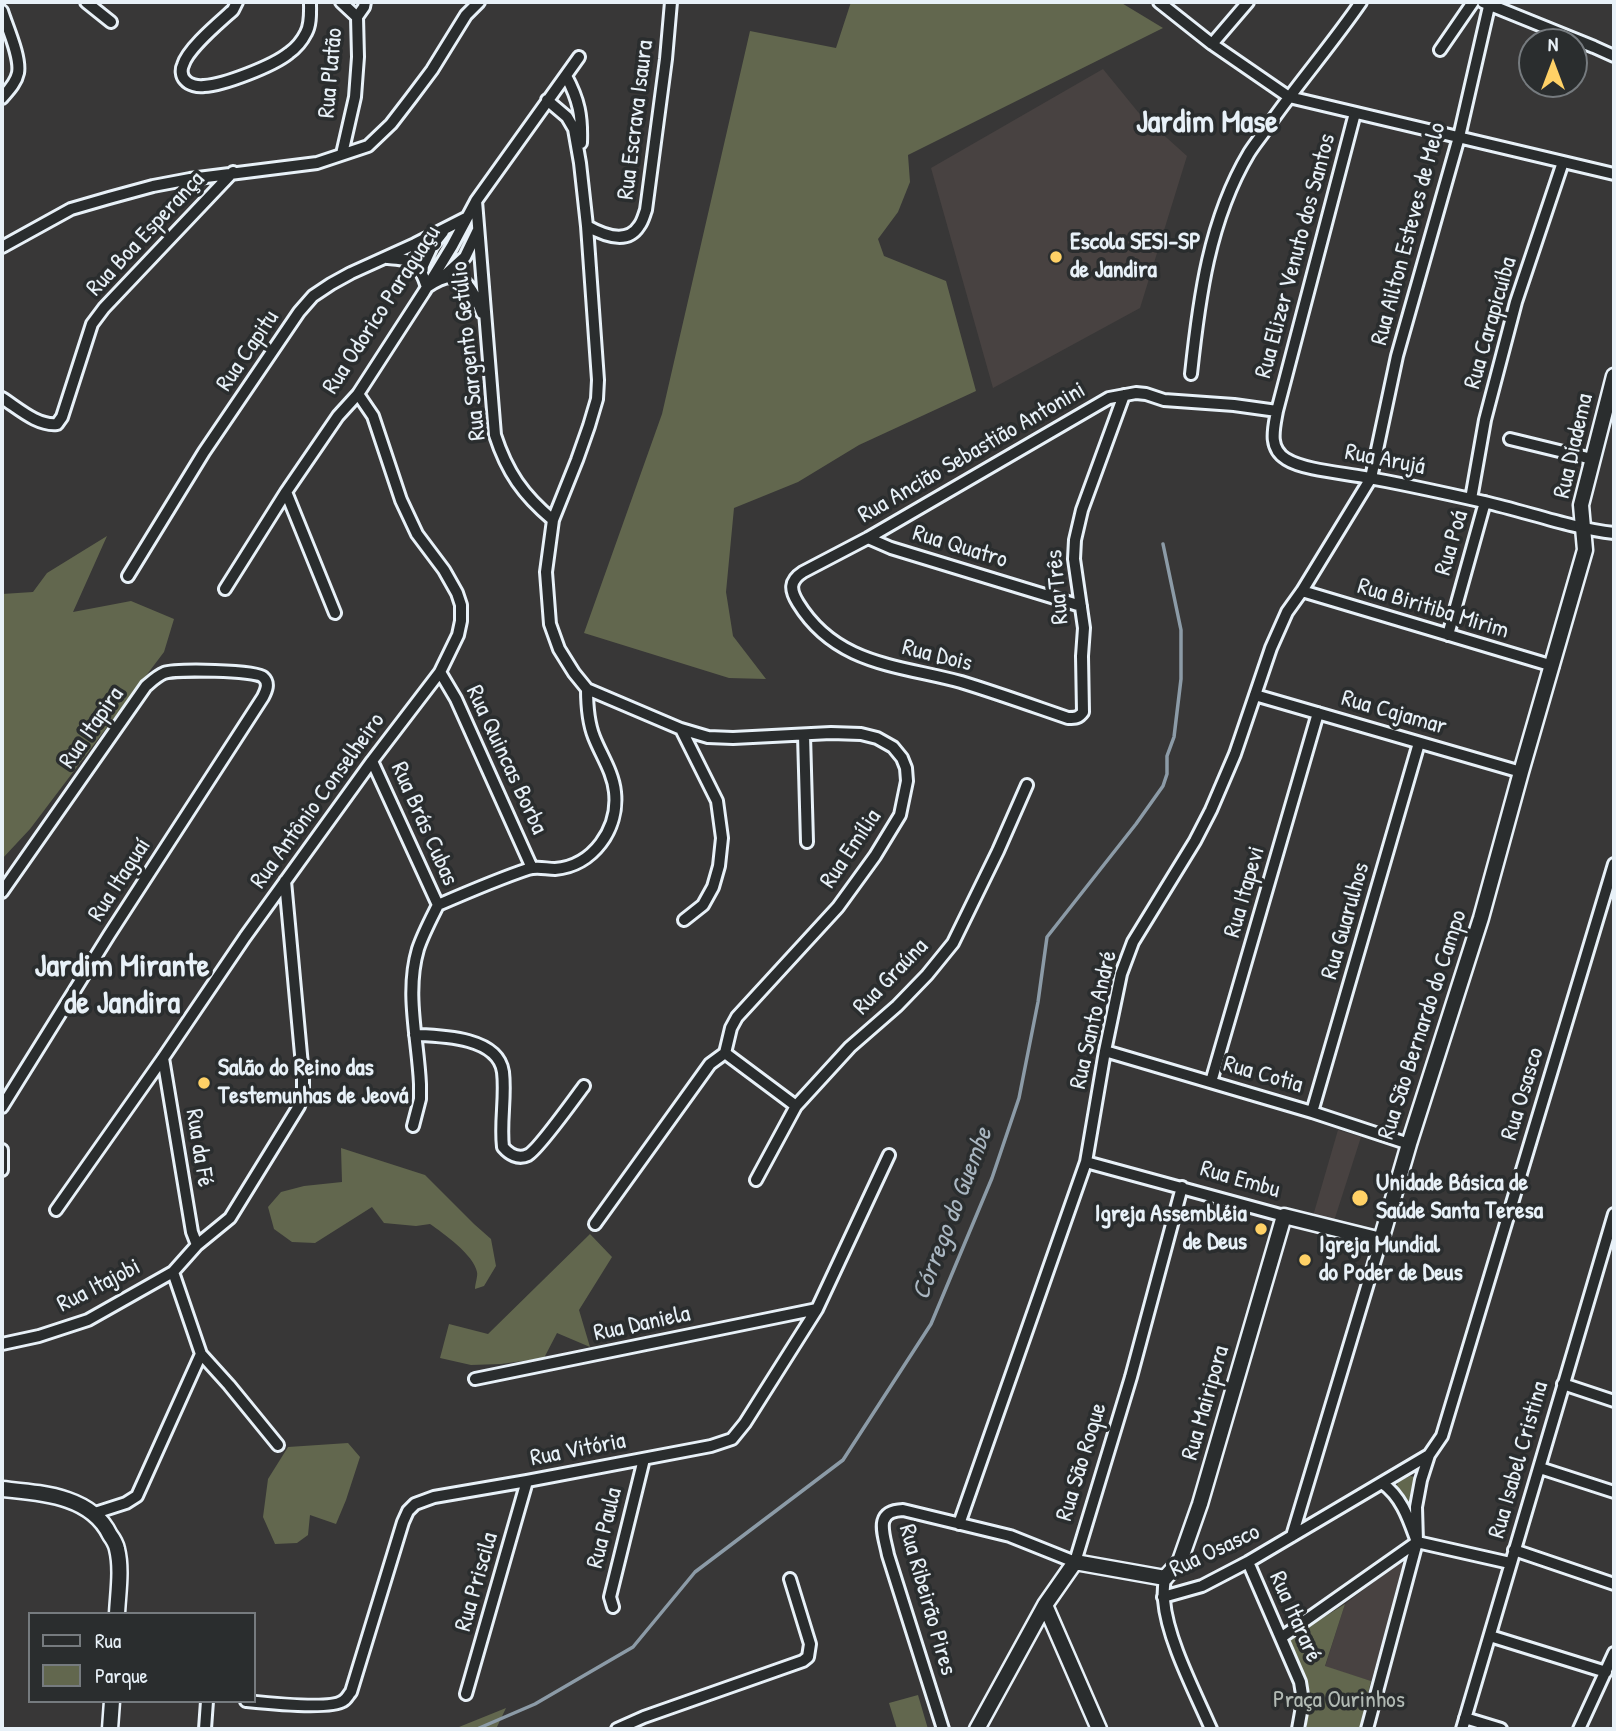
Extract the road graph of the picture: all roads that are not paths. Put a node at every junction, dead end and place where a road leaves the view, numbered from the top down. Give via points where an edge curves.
1 (86, 2) edge
2 (237, 2) edge
3 (310, 2) edge
4 (341, 2) edge
5 (365, 2) edge
6 (479, 2) edge
7 (671, 2) edge
8 (1158, 2) edge
9 (1248, 2) edge
10 (1361, 2) edge
11 (1473, 2) edge
12 (1488, 3) edge
13 (2, 11) edge
14 (357, 18) junction
15 (111, 22) dead end
16 (1212, 44) junction
17 (1440, 50) dead end
18 (1614, 56) edge
19 (579, 57) dead end
20 (566, 76) junction
21 (1289, 97) junction
22 (2, 98) edge
23 (547, 100) junction
24 (1355, 113) junction
25 (1459, 137) junction
26 (342, 154) junction
27 (1563, 162) junction
28 (580, 163) junction
29 (233, 172) junction
30 (1614, 174) edge
31 (476, 201) junction
32 (466, 218) junction
33 (587, 226) junction
34 (478, 229) junction
35 (445, 230) junction
36 (2, 247) edge
37 (385, 258) junction
38 (421, 270) junction
39 (443, 277) junction
40 (427, 287) junction
41 (488, 343) junction
42 (1191, 374) dead end
43 (1614, 376) edge
44 (358, 394) junction
45 (1124, 395) junction
46 (2, 398) edge
47 (1278, 411) junction
48 (1510, 439) dead end
49 (1592, 458) junction
50 (1371, 478) junction
51 (286, 492) junction
52 (1471, 499) junction
53 (1485, 502) junction
54 (553, 520) junction
55 (1582, 526) junction
56 (1614, 533) edge
57 (868, 538) junction
58 (128, 576) dead end
59 (225, 589) dead end
60 (791, 590) joint
61 (1302, 591) junction
62 (1081, 606) junction
63 (335, 613) dead end
64 (1447, 635) junction
65 (1553, 666) junction
66 (440, 672) junction
67 (263, 676) joint
68 (587, 689) junction
69 (1255, 695) junction
70 (1083, 700) joint
71 (1318, 713) junction
72 (681, 729) junction
73 (804, 735) junction
74 (1419, 743) junction
75 (372, 761) junction
76 (1521, 772) junction
77 (1027, 785) dead end
78 (807, 842) dead end
79 (1614, 864) edge
80 (532, 867) junction
81 (285, 881) junction
82 (2, 892) edge
83 (438, 905) junction
84 (684, 920) dead end
85 (415, 1035) junction
86 (1105, 1051) junction
87 (725, 1053) junction
88 (163, 1058) junction
89 (1211, 1082) junction
90 (584, 1086) dead end
91 (796, 1106) junction
92 (2, 1107) edge
93 (1312, 1112) junction
94 (413, 1126) dead end
95 (1409, 1144) junction
96 (2, 1150) edge
97 (889, 1155) dead end
98 (1086, 1162) junction
99 (2, 1170) edge
100 (756, 1180) dead end
101 (1182, 1187) junction
102 (56, 1210) dead end
103 (1284, 1216) junction
104 (1614, 1216) edge
105 (595, 1224) dead end
106 (1381, 1240) junction
107 (197, 1244) junction
108 (173, 1272) junction
109 (817, 1309) junction
110 (2, 1345) edge
111 (201, 1354) junction
112 (475, 1379) dead end
113 (1563, 1384) junction
114 (1614, 1401) edge
115 (278, 1445) dead end
116 (1429, 1455) junction
117 (645, 1459) junction
118 (1540, 1468) junction
119 (527, 1482) junction
120 (1382, 1483) junction
121 (2, 1489) edge
122 (1614, 1492) edge
123 (95, 1513) junction
124 (959, 1524) junction
125 (1292, 1536) junction
126 (1417, 1542) junction
127 (1514, 1550) junction
128 (1075, 1562) junction
129 (1248, 1562) junction
130 (1510, 1563) junction
131 (1165, 1578) junction
132 (790, 1579) dead end
133 (1614, 1584) edge
134 (1163, 1597) junction
135 (1045, 1605) junction
136 (613, 1607) dead end
137 (117, 1612) edge
138 (1490, 1636) junction
139 (1282, 1637) junction
140 (1614, 1653) edge
141 (1606, 1672) junction
142 (467, 1695) dead end
143 (256, 1702) edge
144 (112, 1703) edge
145 (207, 1703) edge
146 (1464, 1723) edge
147 (110, 1729) edge
148 (205, 1729) edge
149 (617, 1729) edge
150 (943, 1729) edge
151 (977, 1729) edge
152 (1099, 1729) edge
153 (1211, 1729) edge
154 (1298, 1729) edge
155 (1367, 1729) edge
156 (1501, 1729) edge
157 (1579, 1729) edge

1 - 15 street
2 - 3 street via 183,63 182,74 189,83 215,85 288,54 308,30
4 - 14 street, Rua Platão
5 - 14 street
6 - 26 street via 391,124 368,146
7 - 33 street, Rua Escrava Isaura via 646,209 640,226 631,235 620,237
8 - 16 street
9 - 16 street
10 - 21 street
11 - 17 street
12 - 18 street
12 - 25 street, Rua Ailton Esteves de Melo
13 - 22 street via 18,72
14 - 26 street, Rua Platão via 355,97
16 - 21 street
19 - 20 street, Rua Odorico Paraguaçu
20 - 23 street, Rua Odorico Paraguaçu
20 - 28 street via 580,109
21 - 24 street
21 - 42 street via 1249,153 1224,207 1212,241
23 - 28 street via 574,130
23 - 31 street, Rua Odorico Paraguaçu
24 - 25 street
24 - 47 street, Rua Elizer Venuto dos Santos
25 - 27 street
25 - 50 street, Rua Ailton Esteves de Melo via 1397,356
26 - 29 street via 317,163
27 - 30 street
27 - 52 street, Rua Carapicuíba via 1516,302 1485,420
28 - 33 street
29 - 36 street via 153,186 71,209
29 - 46 street, Rua Boa Esperança via 92,324 57,424 40,422
31 - 32 street, Rua Odorico Paraguaçu
31 - 34 street, Rua Sargento Getúlio
32 - 35 street, Rua Capitu
32 - 40 street, Rua Odorico Paraguaçu
33 - 54 street via 597,399
34 - 39 street via 465,257
34 - 41 street, Rua Sargento Getúlio
35 - 37 street, Rua Capitu
35 - 38 street
37 - 38 street via 409,261
37 - 58 street, Rua Capitu via 331,284 299,312 204,452
38 - 40 street
39 - 40 street
39 - 41 street via 459,278 472,289
40 - 44 street, Rua Odorico Paraguaçu
41 - 54 street, Rua Sargento Getúlio via 500,452 516,483
43 - 49 street, Rua Diadema
44 - 51 street, Rua Odorico Paraguaçu
44 - 66 street, Rua Antônio Conselheiro via 373,416 417,534 444,570 461,605 458,635
45 - 47 street, Rua Ancião Sebastião Antonini
45 - 57 street, Rua Ancião Sebastião Antonini via 1090,408
45 - 62 street, Rua Três via 1074,540
47 - 50 street, Rua Arujá via 1273,442 1286,460
48 - 49 street
49 - 55 street, Rua Diadema via 1581,505
50 - 52 street, Rua Arujá
50 - 61 street, Rua Santo André
51 - 59 street, Rua Odorico Paraguaçu
51 - 63 street
52 - 53 street, Rua Arujá
53 - 55 street, Rua Arujá
53 - 64 street, Rua Poá
54 - 68 street via 546,572 550,624 559,649
55 - 56 street, Rua Arujá
55 - 65 street, Rua São Bernardo do Campo via 1585,550
57 - 60 street, Rua Ancião Sebastião Antonini via 803,572 793,580
57 - 62 street, Rua Quatro
60 - 70 street, Rua Dois via 823,634 852,653 961,682 1068,718 1081,716
61 - 64 street, Rua Biritiba Mirim
61 - 69 street, Rua Santo André via 1281,624
62 - 70 street, Rua Três
64 - 65 street, Rua Biritiba Mirim
65 - 76 street, Rua São Bernardo do Campo
66 - 75 street, Rua Antônio Conselheiro
66 - 80 street, Rua Quincas Borba via 457,699
67 - 82 street, Rua Itapira via 177,671 154,679
67 - 92 street, Rua Itaguaí via 267,689 263,697
68 - 72 street, Rua Emília
68 - 80 street via 593,735 615,790 614,815 602,844 575,865
69 - 71 street, Rua Cajamar
69 - 86 street, Rua Santo André via 1211,810 1133,942 1121,974
71 - 74 street, Rua Cajamar
71 - 89 street, Rua Itapevi
72 - 73 street, Rua Emília via 708,737
72 - 84 street via 717,802 722,838 713,887 703,905
73 - 78 street
73 - 87 street, Rua Emília via 861,734 893,747 906,768 905,797 900,815 875,856 838,906 737,1017
74 - 76 street, Rua Cajamar
74 - 93 street, Rua Guarulhos
75 - 81 street, Rua Antônio Conselheiro
75 - 83 street, Rua Brás Cubas
76 - 95 street, Rua São Bernardo do Campo via 1481,918
77 - 91 street, Rua Graúna via 953,943
79 - 116 street, Rua Osasco via 1442,1436
80 - 83 street
81 - 88 street, Rua Antônio Conselheiro
81 - 107 street, Rua Itajobi via 303,1093 295,1114 230,1218
83 - 85 street via 414,966
85 - 90 street via 462,1039 496,1056 503,1068 503,1147 518,1157 538,1145
85 - 94 street via 420,1099
86 - 89 street, Rua Cotia
86 - 98 street, Rua Santo André
87 - 91 street
87 - 105 street, Rua Emília via 710,1064
88 - 102 street, Rua Antônio Conselheiro
88 - 107 street, Rua da Fé
89 - 93 street, Rua Cotia
91 - 100 street, Rua Graúna
93 - 95 street, Rua Cotia
95 - 106 street, Rua São Bernardo do Campo
96 - 99 street
97 - 109 street, Rua Vitória
98 - 101 street, Rua Embu
98 - 124 street, Rua Santo André
101 - 103 street, Rua Embu
101 - 128 street, Rua São Roque
103 - 106 street, Rua Embu
103 - 131 street, Rua Mairipora via 1200,1504 1180,1561
104 - 113 street, Rua Isabel Cristina
106 - 125 street, Rua São Bernardo do Campo
107 - 108 street, Rua Itajobi
108 - 110 street, Rua Itajobi via 88,1320
108 - 111 street
109 - 112 street, Rua Daniela
109 - 117 street, Rua Vitória via 732,1439
111 - 115 street
111 - 123 street via 138,1496
113 - 114 street
113 - 118 street, Rua Isabel Cristina
116 - 120 street, Rua Osasco
116 - 126 street, Rua Osasco via 1416,1507
117 - 119 street, Rua Vitória
117 - 136 street, Rua Paula via 610,1597
118 - 122 street
118 - 127 street, Rua Isabel Cristina
119 - 142 street, Rua Priscila
119 - 143 street, Rua Vitória via 434,1497 408,1511 351,1692 343,1701 332,1705
120 - 125 street, Rua Osasco
120 - 126 street via 1398,1499
121 - 123 street via 51,1495
123 - 137 street via 117,1548
124 - 128 street via 1010,1536
124 - 150 street, Rua Ribeirão Pires via 903,1510 888,1513 882,1522 888,1555
125 - 129 street, Rua Osasco
126 - 130 street
126 - 139 street
126 - 155 street, Rua Osasco
127 - 130 street, Rua Isabel Cristina
127 - 133 street
128 - 131 street
128 - 135 street, Rua São Roque
129 - 134 street, Rua Osasco via 1202,1586
129 - 139 street, Rua Itararé
130 - 138 street, Rua Isabel Cristina
131 - 134 street, Rua Mairipora
132 - 149 street via 810,1644 808,1657
134 - 153 street, Rua Mairipora via 1166,1619
135 - 151 street, Rua São Roque
135 - 152 street
138 - 141 street
138 - 146 street, Rua Isabel Cristina
139 - 154 street, Rua Itararé via 1303,1693
140 - 141 street
141 - 157 street
144 - 147 street
145 - 148 street
146 - 156 street

